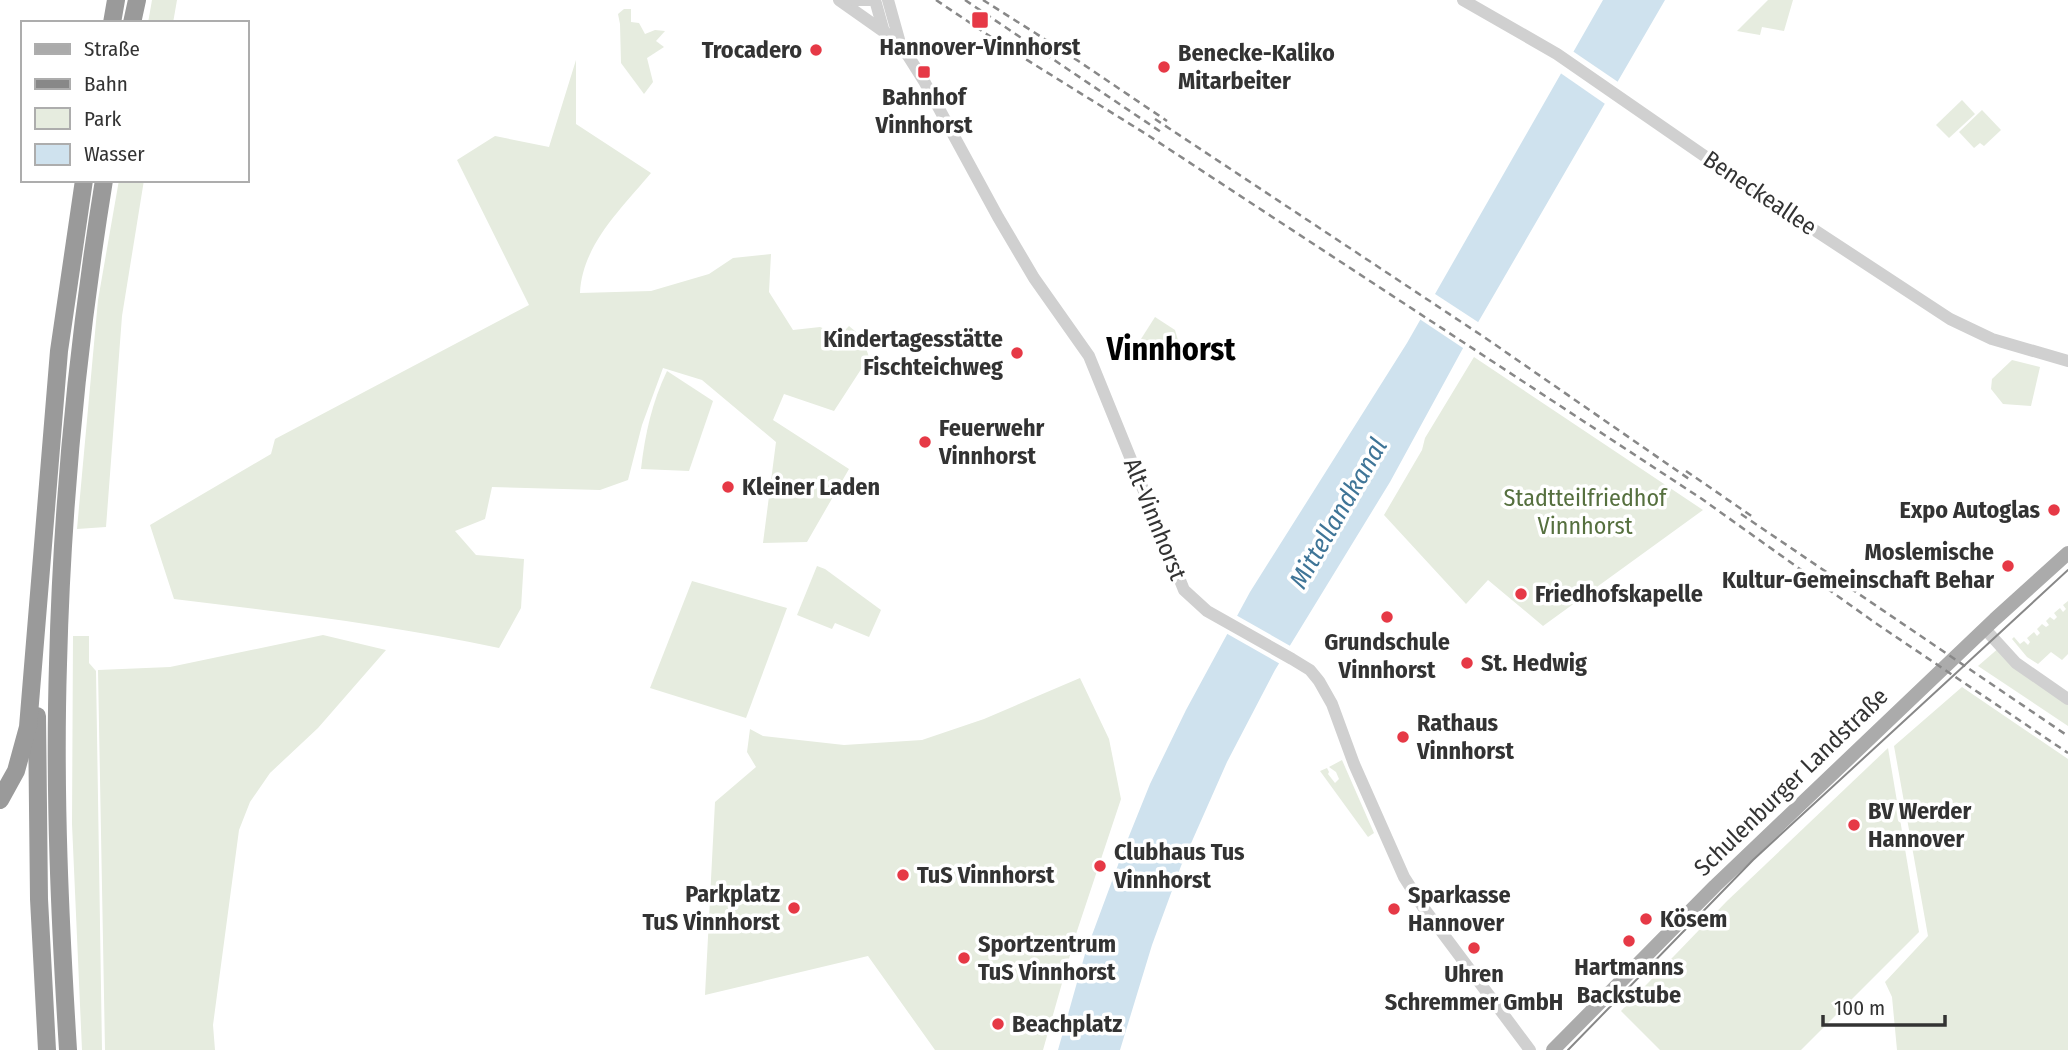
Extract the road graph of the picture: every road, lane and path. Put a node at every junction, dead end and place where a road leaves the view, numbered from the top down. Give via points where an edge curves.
1 (116, 0) edge
2 (137, 0) edge
3 (839, 0) edge
4 (852, 0) edge
5 (870, 0) edge
6 (875, 0) edge
7 (888, 0) edge
8 (1464, 0) edge
9 (111, 21) edge
10 (132, 21) edge
11 (884, 32) junction
12 (900, 43) junction
13 (84, 182) edge
14 (104, 182) edge
15 (2068, 361) edge
16 (2068, 553) edge
17 (38, 621) junction
18 (1985, 629) junction
19 (2068, 699) edge
20 (0, 800) edge
21 (47, 1050) edge
22 (68, 1050) edge
23 (1530, 1050) edge
24 (1553, 1050) edge

1 - 9 highway
2 - 10 highway
3 - 11 street, Alt-Vinnhorst
4 - 5 street
6 - 11 street
7 - 12 street, Alt-Vinnhorst
8 - 15 street, Beneckeallee via 1556,53 1951,319 1992,339
11 - 12 street, Alt-Vinnhorst
12 - 23 street, Alt-Vinnhorst via 1034,278 1089,356 1184,590 1221,619 1310,670 1325,691 1415,896
13 - 17 highway via 59,351
14 - 22 highway via 77,379 58,664 60,897
16 - 18 main road, Schulenburger Landstraße
17 - 20 highway via 28,727 16,771
17 - 21 highway via 39,899
18 - 19 street via 2016,663
18 - 24 main road, Schulenburger Landstraße via 1715,886

